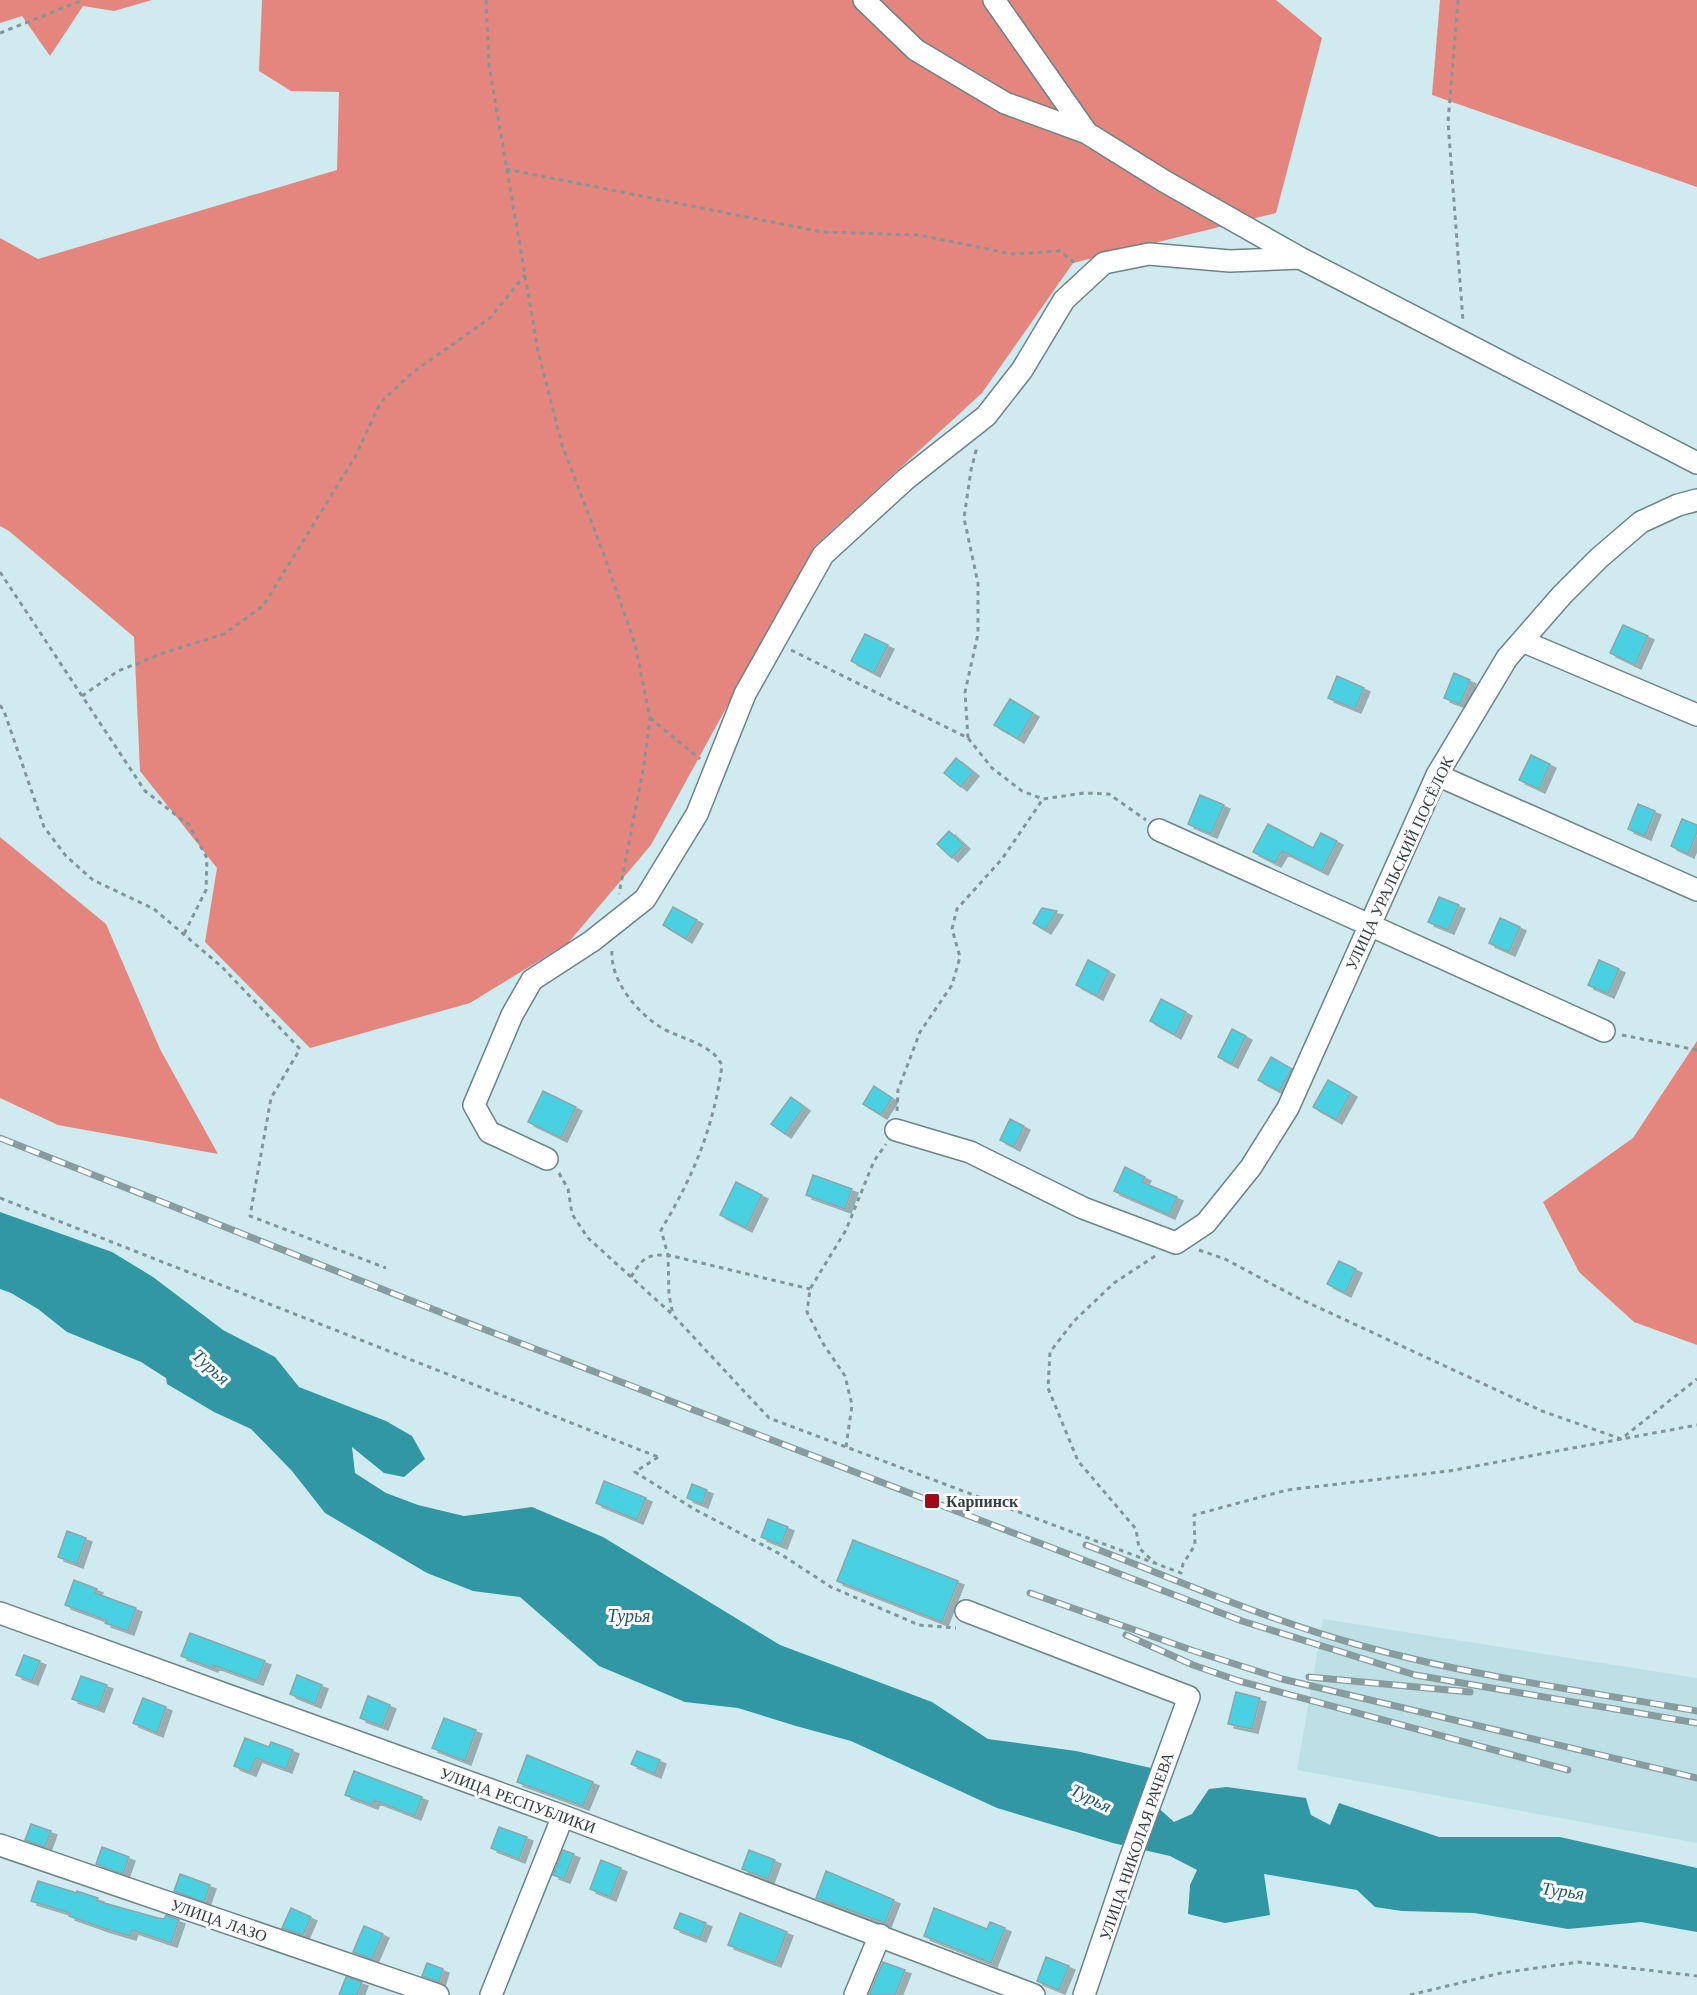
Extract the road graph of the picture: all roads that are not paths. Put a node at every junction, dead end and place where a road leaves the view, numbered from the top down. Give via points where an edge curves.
1 (864, 0) edge
2 (994, 0) edge
3 (1087, 133) junction
4 (1300, 258) junction
5 (1697, 463) edge
6 (1697, 500) edge
7 (1522, 641) junction
8 (1697, 715) edge
9 (1437, 775) junction
10 (1152, 824) road end
11 (1697, 890) edge
12 (1368, 925) junction
13 (1604, 1031) road end
14 (896, 1130) road end
15 (547, 1160) road end
16 (966, 1611) road end
17 (0, 1613) edge
18 (563, 1816) junction
19 (0, 1845) edge
20 (880, 1935) junction
21 (438, 1995) edge
22 (491, 1995) edge
23 (855, 1995) edge
24 (1034, 1995) edge
25 (1084, 1995) edge

1 - 3 street via 916,50 1005,103
2 - 3 street
3 - 4 street
4 - 5 street
4 - 15 street via 1230,261 1149,254 1104,263 1064,300 1022,370 986,416 906,479 823,555 745,694 697,814 645,899 592,941 532,980 512,1015 474,1105 489,1132
6 - 7 street, УЛИЦА УРАЛЬСКИЙ ПОСЁЛОК via 1641,522 1562,595
7 - 8 street
7 - 9 street, УЛИЦА УРАЛЬСКИЙ ПОСЁЛОК via 1507,658
9 - 11 street
9 - 12 street, УЛИЦА УРАЛЬСКИЙ ПОСЁЛОК
10 - 12 street
12 - 13 street
12 - 14 street, УЛИЦА УРАЛЬСКИЙ ПОСЁЛОК via 1288,1108 1251,1167 1206,1223 1176,1243 1083,1208 970,1152
16 - 25 street, УЛИЦА НИКОЛАЯ РАЧЕВА via 1189,1697
17 - 18 street, УЛИЦА РЕСПУБЛИКИ
18 - 20 street, УЛИЦА РЕСПУБЛИКИ
18 - 22 street
19 - 21 street, УЛИЦА ЛАЗО
20 - 23 street
20 - 24 street, УЛИЦА РЕСПУБЛИКИ

